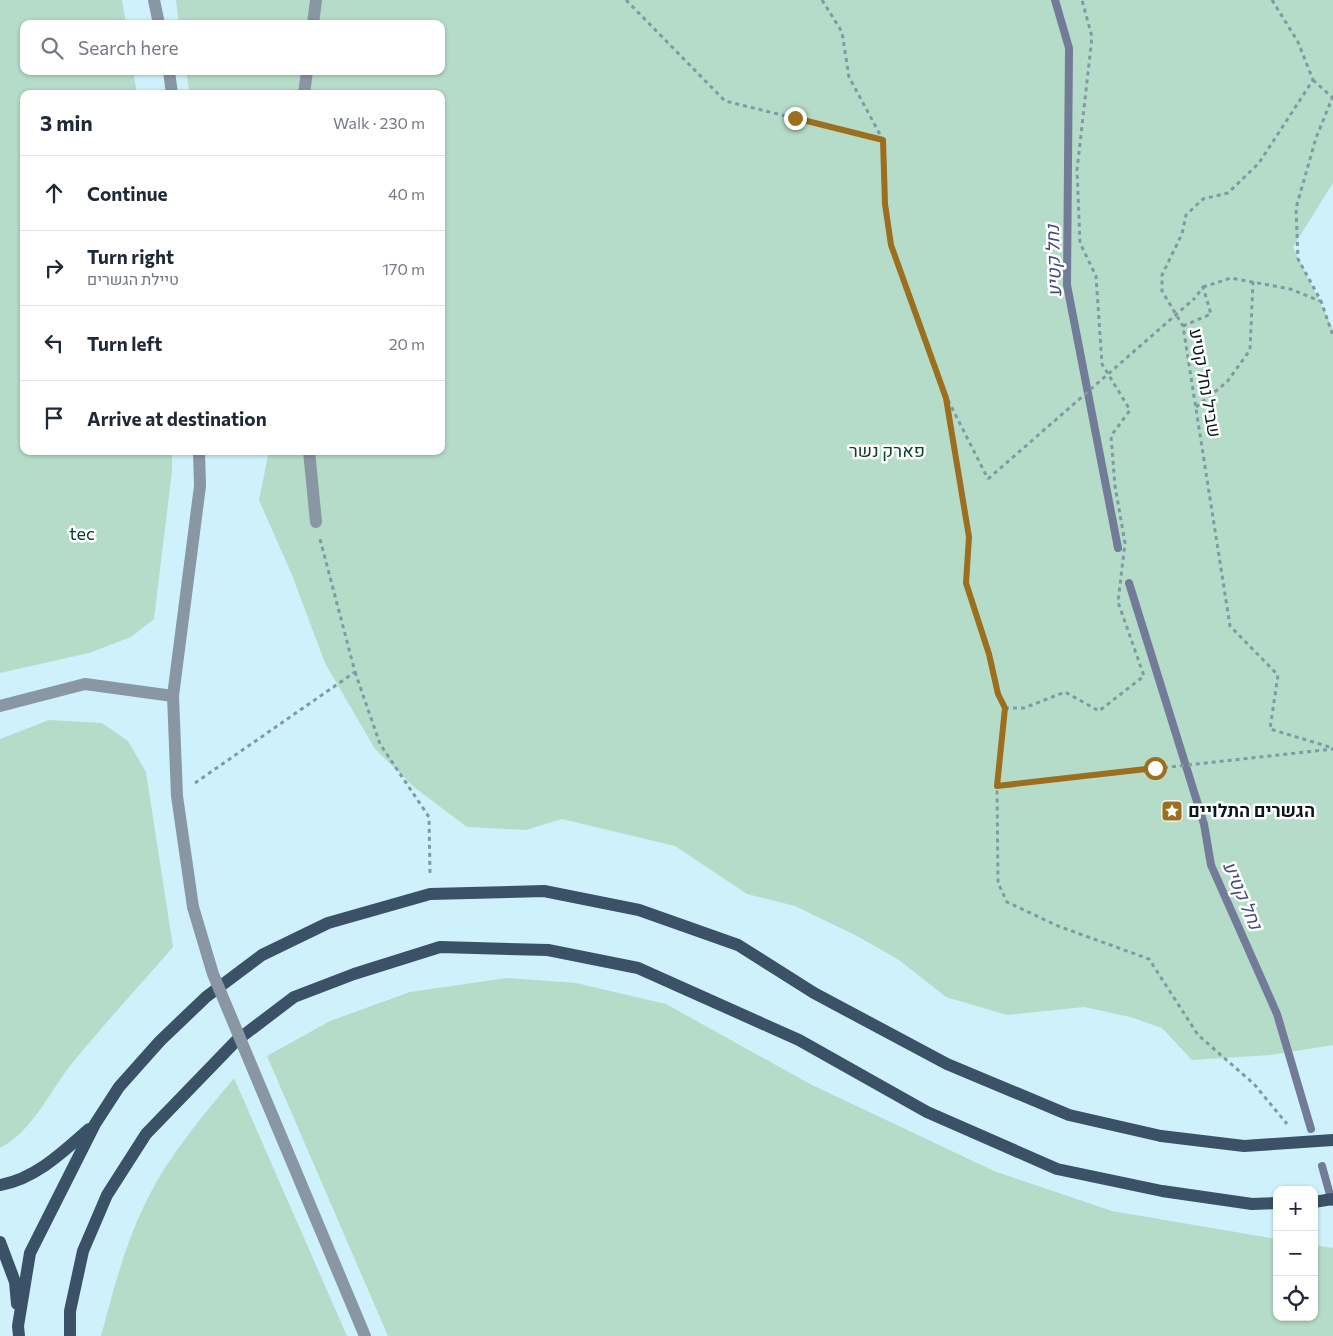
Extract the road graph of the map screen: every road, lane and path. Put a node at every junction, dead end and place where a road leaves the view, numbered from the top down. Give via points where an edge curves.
1 (154, 0) edge
2 (316, 0) edge
3 (626, 0) edge
4 (822, 0) edge
5 (1082, 0) edge
6 (1272, 0) edge
7 (158, 20) edge
8 (314, 20) edge
9 (170, 75) edge
10 (306, 75) edge
11 (1313, 80) junction
12 (171, 90) edge
13 (305, 90) edge
14 (1333, 96) edge
15 (883, 140) junction
16 (1253, 282) junction
17 (1203, 287) junction
18 (1322, 301) junction
19 (1183, 326) junction
20 (1333, 336) edge
21 (946, 398) junction
22 (1196, 407) junction
23 (199, 455) edge
24 (309, 455) edge
25 (316, 522) joint
26 (355, 672) junction
27 (173, 696) junction
28 (0, 706) edge
29 (1005, 708) junction
30 (1333, 749) edge
31 (997, 786) junction
32 (176, 796) junction
33 (430, 894) junction
34 (95, 1124) junction
35 (1289, 1127) dead end
36 (1333, 1140) edge
37 (0, 1185) edge
38 (1333, 1199) edge
39 (1318, 1201) edge
40 (1273, 1203) edge
41 (0, 1242) edge
42 (19, 1331) edge
43 (70, 1336) edge
44 (365, 1336) edge

1 - 7 street
2 - 8 street
3 - 15 path via 725,101
4 - 15 path via 842,32 849,77
5 - 29 path via 1092,37 1077,170 1080,243 1096,276 1102,364 1130,410 1111,436 1115,486 1125,543 1118,602 1144,676 1099,711 1065,692 1024,708
6 - 11 path via 1298,42
9 - 12 street
10 - 13 street
11 - 14 path
11 - 19 path, שביל נחל קטיע via 1259,163 1228,194 1203,199 1186,215 1182,234 1162,275 1162,292
14 - 18 path via 1316,138 1296,208 1298,259
15 - 21 path via 885,204 891,245
16 - 17 path via 1231,278
16 - 18 path via 1290,289
16 - 22 path via 1250,350 1227,382
17 - 19 path via 1211,314
17 - 21 path, bridge via 1195,298 988,479
18 - 20 path
19 - 22 path, שביל נחל קטיע
21 - 29 path via 969,537 966,583 998,694
22 - 30 path, שביל נחל קטיע via 1230,626 1278,675 1270,729
23 - 27 street via 200,486
24 - 25 street
25 - 26 path
26 - 32 path
26 - 33 path via 380,744 429,817
27 - 28 street via 85,684
27 - 32 street
29 - 31 path
30 - 31 path
31 - 35 path via 998,883 1007,902 1058,926 1149,959 1198,1036 1254,1084
32 - 44 street, bridge via 194,907 213,974
33 - 34 main road via 328,923 262,955 206,997 160,1041 119,1087
33 - 36 main road, bridge via 544,891 639,910 738,945 814,992 947,1064 1069,1115 1161,1136 1244,1146
34 - 37 main road via 30,1176
34 - 42 main road via 30,1253
38 - 39 main road
40 - 43 main road via 1252,1204 1162,1191 1057,1169 927,1112 799,1040 638,968 548,950 440,948 354,974 294,997 236,1041 152,1128 107,1195 83,1251 70,1311
41 - 42 main road via 15,1282

